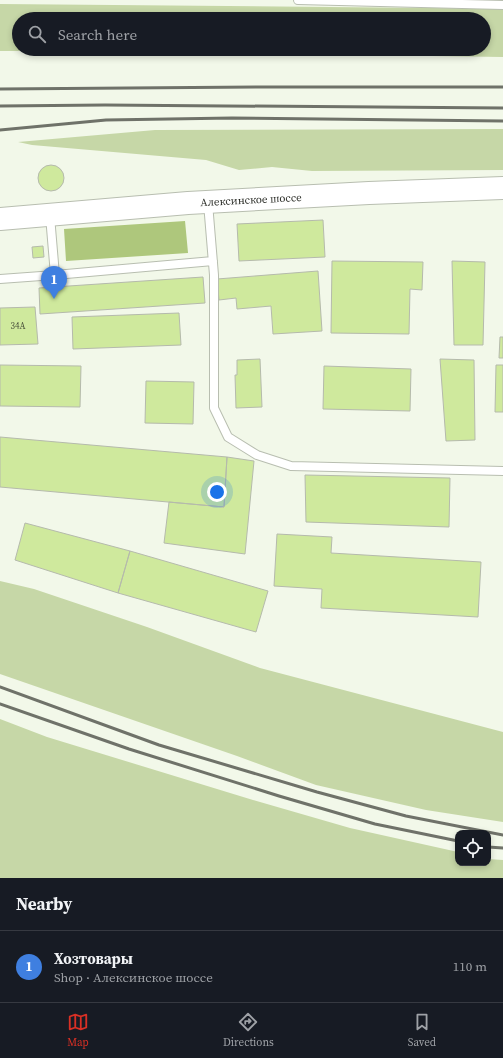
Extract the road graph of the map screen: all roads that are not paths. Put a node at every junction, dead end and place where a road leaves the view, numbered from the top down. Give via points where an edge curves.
1 (298, 0) edge
2 (503, 5) edge
3 (503, 188) edge
4 (208, 202) junction
5 (50, 215) junction
6 (0, 219) edge
7 (213, 261) junction
8 (55, 275) junction
9 (0, 279) edge
10 (503, 471) edge

1 - 2 lane
3 - 4 main road, Алексинское шоссе
4 - 5 main road, Алексинское шоссе
4 - 7 lane
5 - 6 main road, Алексинское шоссе
5 - 8 lane
7 - 8 lane
7 - 10 lane via 214,408 228,437 257,455 292,466
8 - 9 lane

